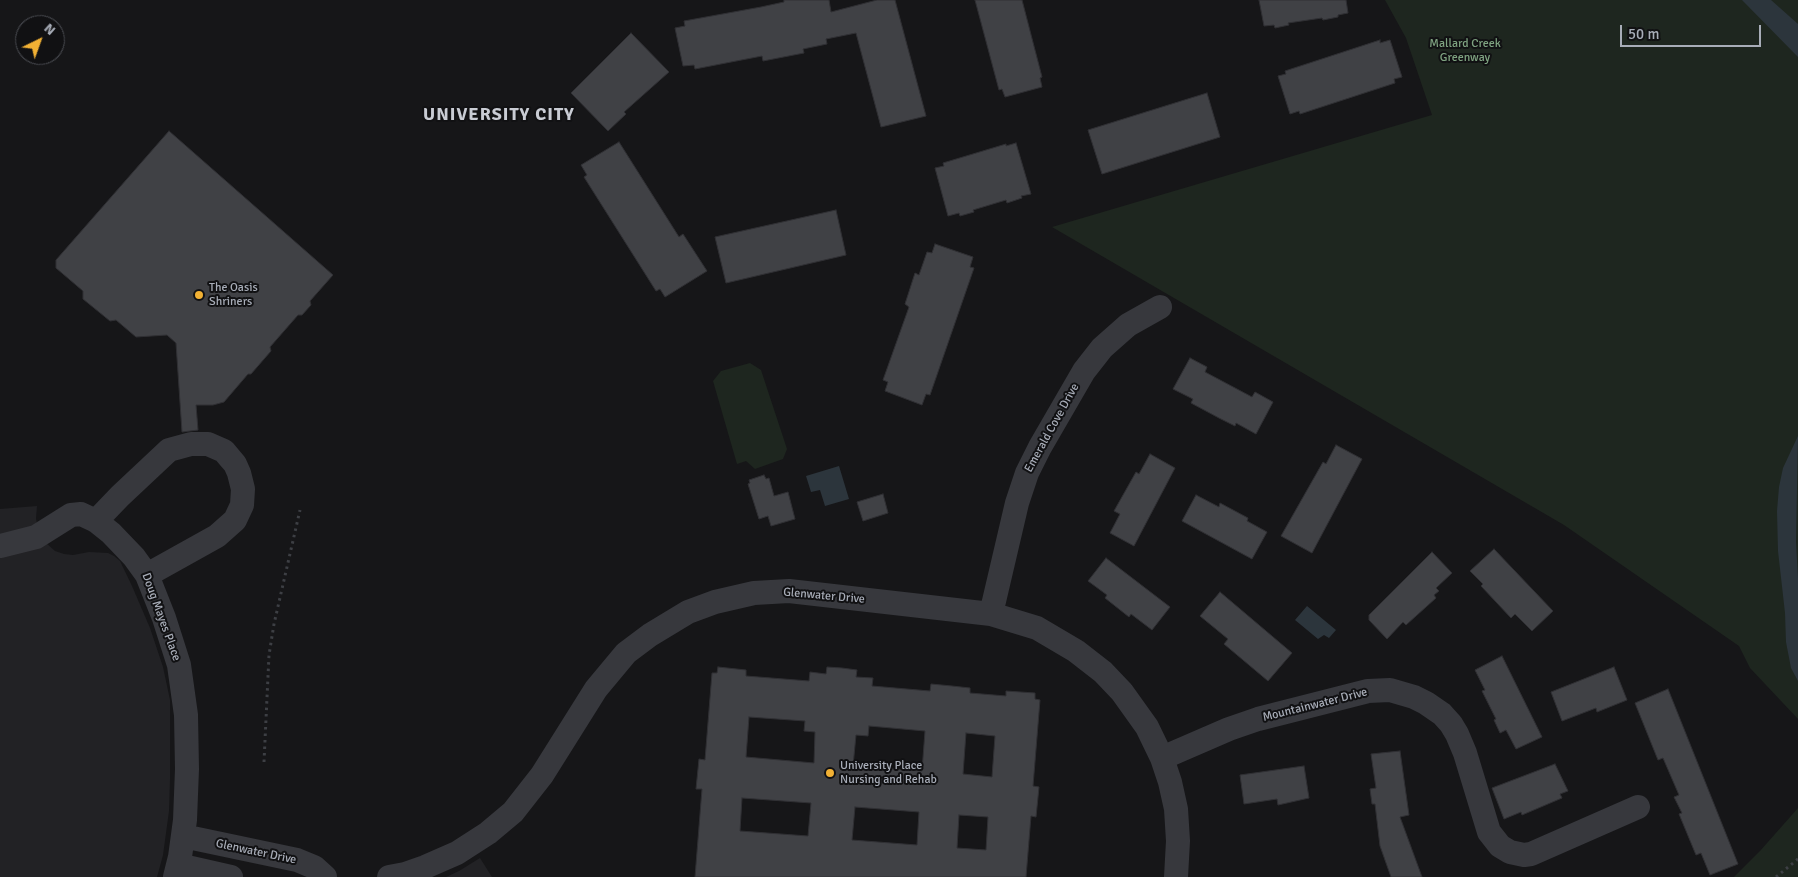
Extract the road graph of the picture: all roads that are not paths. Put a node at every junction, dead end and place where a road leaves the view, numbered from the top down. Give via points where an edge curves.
1 (1160, 307) dead end
2 (96, 521) junction
3 (0, 546) edge
4 (147, 575) junction
5 (991, 614) junction
6 (1162, 758) junction
7 (1638, 807) dead end
8 (183, 836) junction
9 (176, 871) edge
10 (231, 877) edge
11 (325, 877) edge
12 (389, 877) edge
13 (1176, 877) edge

1 - 5 street, Emerald Cove Drive via 1128,325 1102,348 1084,371 1040,447 1017,503
2 - 3 street, Doug Mayes Place via 81,514 70,515 36,537
2 - 4 street, Doug Mayes Place via 122,544
2 - 4 street via 162,455 174,448 208,444 229,457 239,472 243,489 242,505 235,520 217,536
4 - 8 street, Doug Mayes Place via 172,642 183,688 187,769
5 - 6 street, Glenwater Drive via 1050,634 1091,662 1114,682 1130,702
5 - 12 street, Glenwater Drive via 789,591 731,597 688,612 650,634 618,663 588,701 532,790 502,822 457,853 425,867
6 - 7 street, Mountainwater Drive via 1258,719 1368,691 1390,690 1426,703 1451,724 1465,753 1489,832 1500,846 1510,852 1531,854
6 - 13 street, Glenwater Drive via 1176,809
8 - 9 street, Doug Mayes Place
8 - 11 street, Glenwater Drive via 298,860 314,867
9 - 10 street

